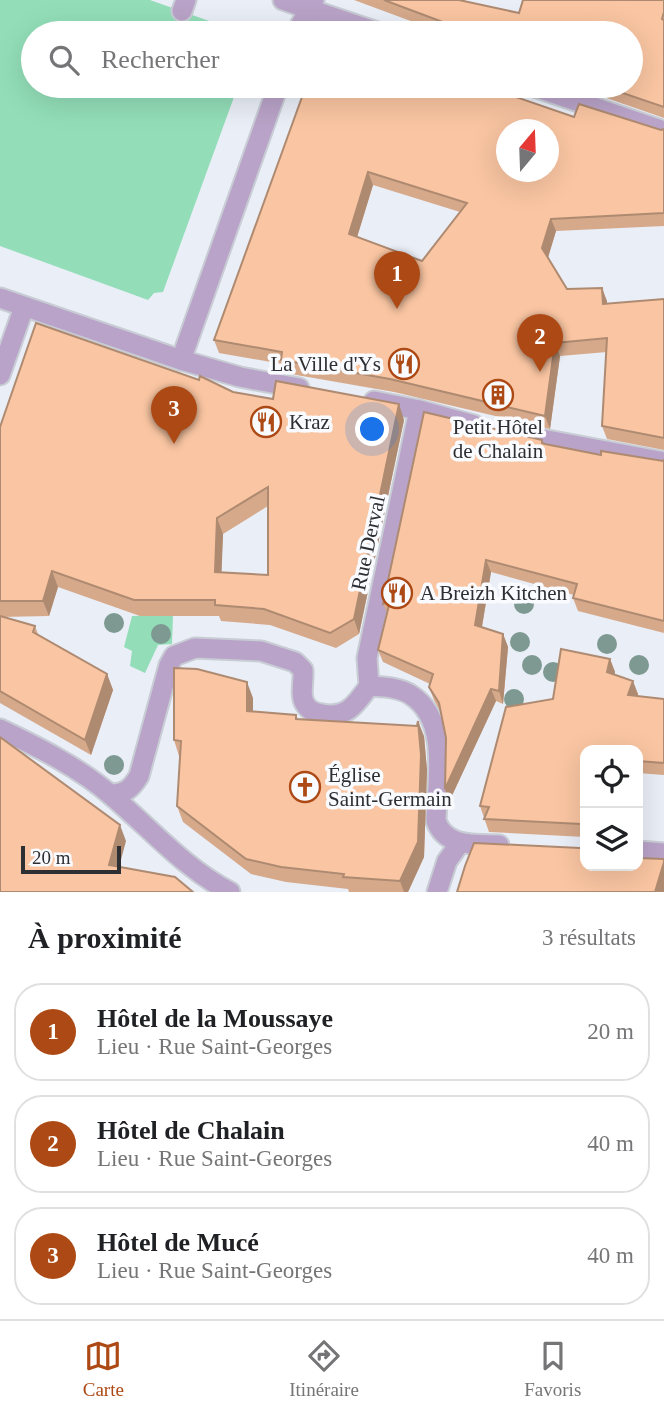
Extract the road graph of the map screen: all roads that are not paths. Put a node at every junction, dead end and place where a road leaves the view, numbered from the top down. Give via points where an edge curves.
1 (283, 0) edge
2 (311, 4) edge
3 (302, 21) edge
4 (351, 21) edge
5 (274, 98) edge
6 (567, 98) edge
7 (664, 131) edge
8 (0, 298) edge
9 (24, 307) junction
10 (181, 360) junction
11 (0, 375) edge
12 (323, 392) edge
13 (350, 397) edge
14 (419, 410) junction
15 (664, 462) edge
16 (369, 686) junction
17 (0, 729) edge
18 (110, 794) junction
19 (460, 843) junction
20 (516, 846) edge
21 (643, 851) edge
22 (664, 853) edge
23 (230, 892) edge
24 (437, 892) edge

1 - 2 street
2 - 3 street
2 - 4 street
5 - 10 street
6 - 7 street
8 - 9 street
9 - 10 street
9 - 11 street
10 - 12 street via 240,377
13 - 14 street
14 - 15 street via 538,439
14 - 16 street, Rue Derval via 368,658
16 - 18 street via 352,709 334,716 317,713 303,700 303,670 295,662 261,651 182,651 169,665 139,776 122,794
16 - 19 street via 410,694 432,718 438,736 436,821 448,839
17 - 18 street
18 - 23 street via 190,866
19 - 20 street
19 - 24 street via 447,861
21 - 22 street

